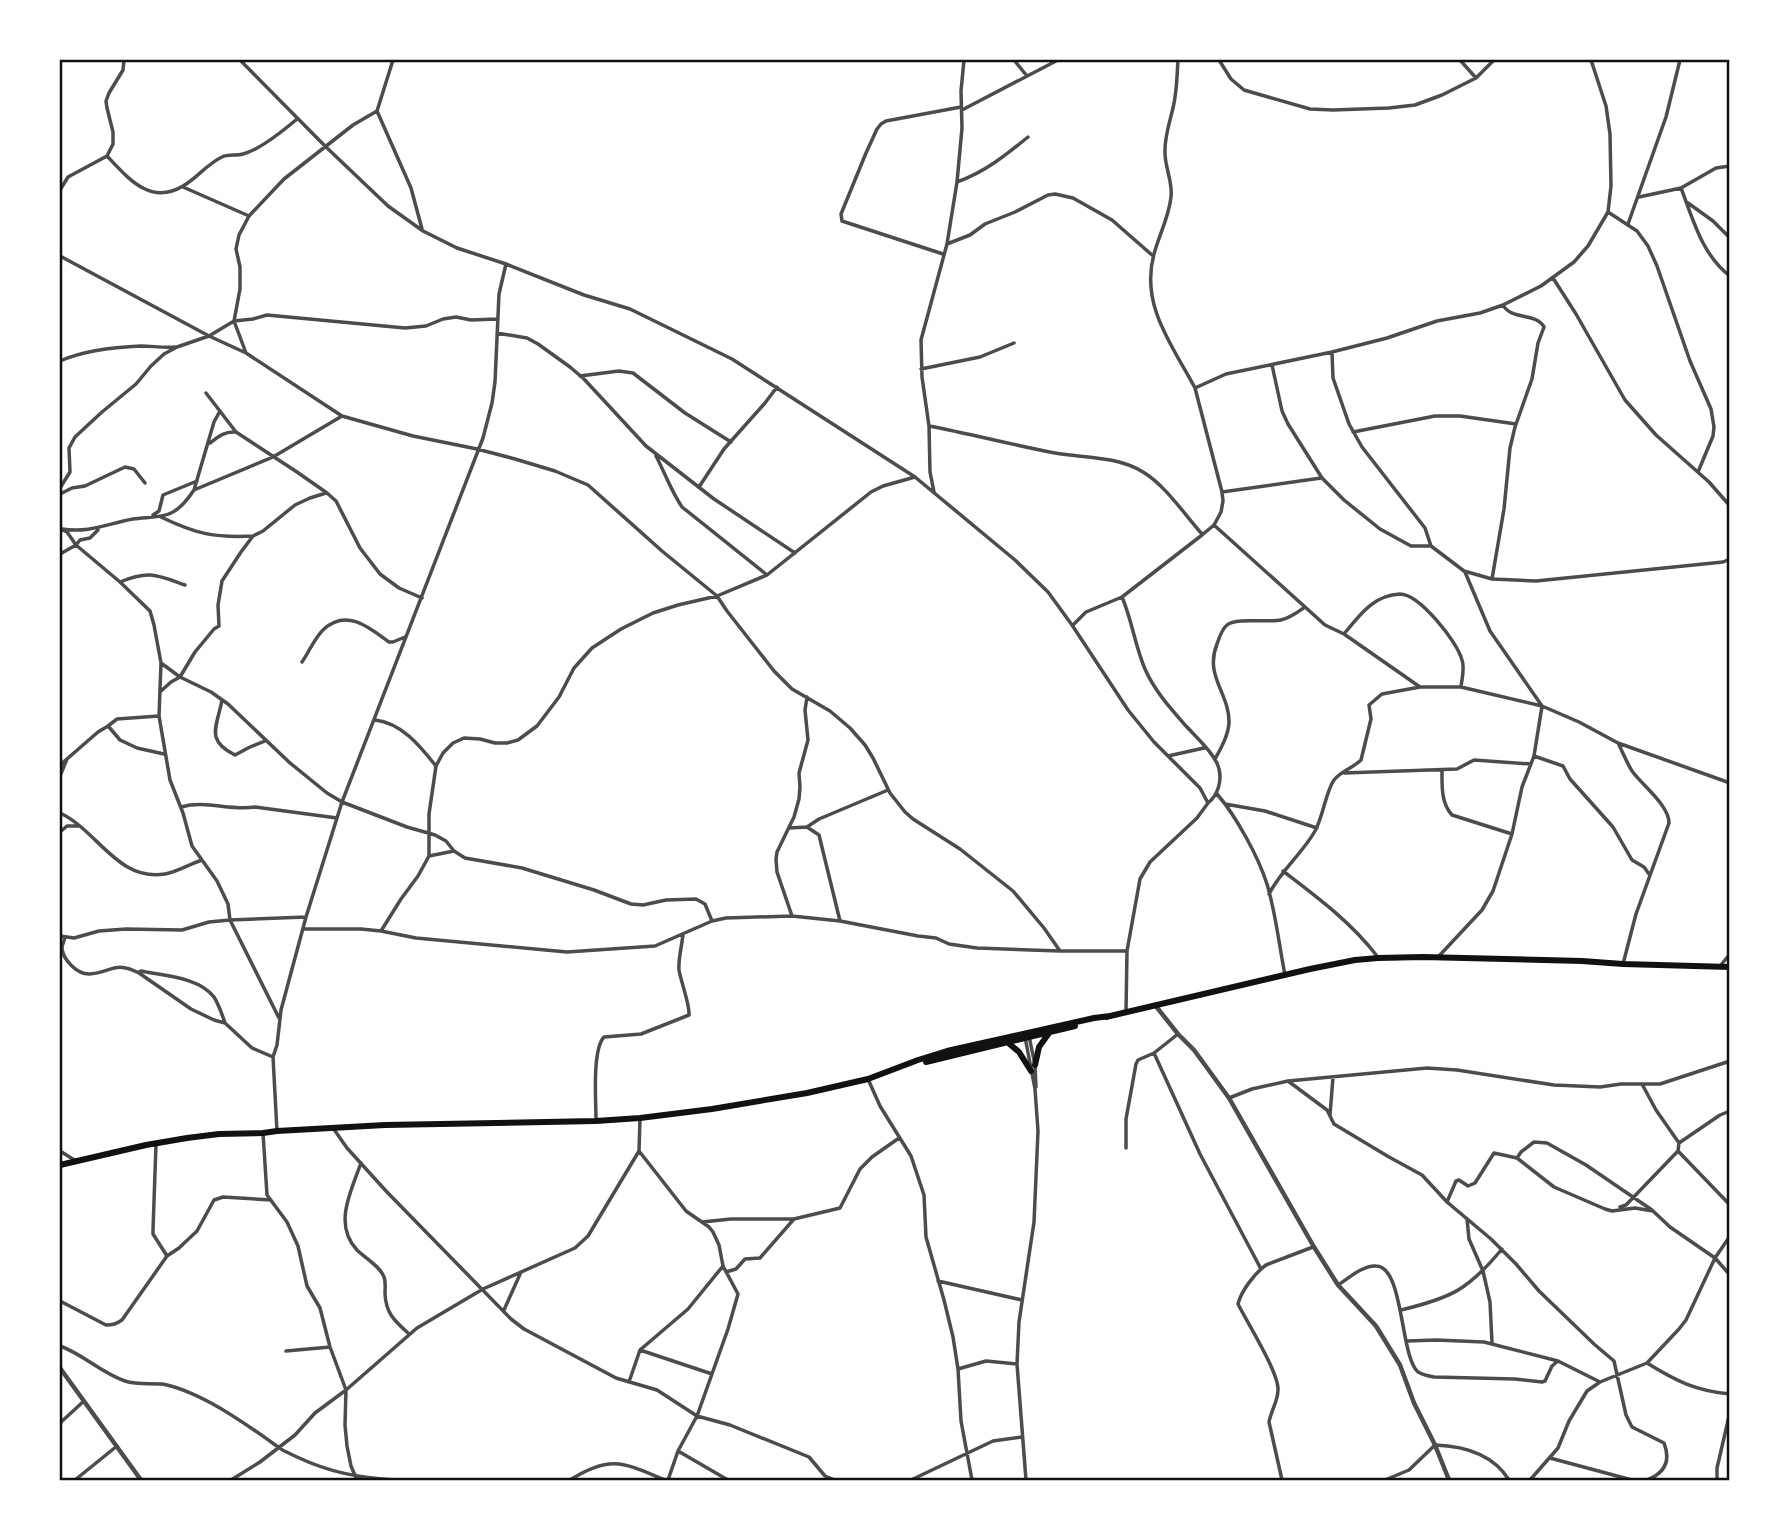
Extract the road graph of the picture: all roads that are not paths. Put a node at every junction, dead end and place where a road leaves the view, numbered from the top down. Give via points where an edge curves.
1 (124, 60) edge
2 (240, 60) edge
3 (393, 60) edge
4 (964, 60) edge
5 (1014, 60) edge
6 (1058, 60) edge
7 (1178, 60) edge
8 (1219, 60) edge
9 (1460, 60) edge
10 (1494, 60) edge
11 (1591, 60) edge
12 (1680, 60) edge
13 (1027, 76) junction
14 (1476, 78) junction
15 (962, 108) junction
16 (377, 111) junction
17 (297, 119) junction
18 (1028, 137) dead end
19 (326, 147) junction
20 (107, 156) junction
21 (1730, 166) edge
22 (957, 182) junction
23 (183, 187) junction
24 (1681, 188) junction
25 (60, 190) edge
26 (1639, 197) junction
27 (1687, 202) junction
28 (1608, 212) junction
29 (248, 216) junction
30 (1629, 224) junction
31 (423, 231) junction
32 (1730, 238) edge
33 (947, 244) junction
34 (944, 254) junction
35 (1153, 255) junction
36 (60, 256) edge
37 (506, 264) junction
38 (1730, 276) edge
39 (1553, 278) junction
40 (1503, 305) junction
41 (497, 319) junction
42 (234, 321) junction
43 (497, 333) junction
44 (209, 336) junction
45 (1014, 343) dead end
46 (177, 347) junction
47 (1332, 352) junction
48 (246, 353) junction
49 (60, 361) edge
50 (1272, 365) junction
51 (921, 369) junction
52 (580, 376) junction
53 (777, 387) junction
54 (1195, 388) junction
55 (206, 393) dead end
56 (220, 411) junction
57 (342, 416) junction
58 (1516, 424) junction
59 (929, 425) junction
60 (236, 432) junction
61 (1353, 432) junction
62 (731, 442) junction
63 (209, 445) junction
64 (477, 449) junction
65 (654, 453) junction
66 (273, 457) junction
67 (1698, 472) junction
68 (915, 477) junction
69 (1322, 478) junction
70 (197, 481) junction
71 (145, 483) dead end
72 (699, 487) junction
73 (60, 488) edge
74 (194, 490) junction
75 (934, 492) junction
76 (1222, 492) junction
77 (327, 493) junction
78 (60, 494) edge
79 (1730, 506) edge
80 (153, 515) junction
81 (161, 517) junction
82 (1214, 525) junction
83 (100, 528) junction
84 (60, 529) edge
85 (1202, 535) junction
86 (254, 536) junction
87 (76, 545) junction
88 (1431, 546) junction
89 (795, 552) junction
90 (60, 554) edge
91 (1730, 559) edge
92 (1464, 571) junction
93 (766, 575) junction
94 (1492, 579) junction
95 (120, 582) junction
96 (185, 585) dead end
97 (717, 596) junction
98 (1122, 597) junction
99 (422, 598) junction
100 (1305, 607) junction
101 (1072, 625) junction
102 (1344, 634) junction
103 (407, 636) junction
104 (302, 662) dead end
105 (161, 663) junction
106 (180, 677) junction
107 (1420, 687) junction
108 (1461, 687) junction
109 (161, 691) junction
110 (807, 697) junction
111 (222, 700) junction
112 (1542, 706) junction
113 (159, 716) junction
114 (375, 720) junction
115 (108, 726) junction
116 (266, 741) junction
117 (1618, 743) junction
118 (1205, 748) junction
119 (164, 754) junction
120 (1534, 756) junction
121 (1168, 757) junction
122 (67, 759) junction
123 (1215, 759) junction
124 (1531, 764) junction
125 (60, 765) edge
126 (436, 766) junction
127 (1442, 770) junction
128 (1342, 774) junction
129 (60, 776) edge
130 (1730, 785) edge
131 (888, 790) junction
132 (1217, 794) junction
133 (342, 802) junction
134 (1208, 803) junction
135 (1225, 804) junction
136 (181, 807) junction
137 (60, 813) edge
138 (337, 818) junction
139 (81, 826) junction
140 (807, 827) junction
141 (789, 828) junction
142 (1317, 828) junction
143 (60, 832) edge
144 (430, 832) junction
145 (1512, 834) junction
146 (454, 851) junction
147 (429, 856) junction
148 (202, 860) junction
149 (1283, 871) junction
150 (1649, 874) junction
151 (1269, 894) junction
152 (792, 916) junction
153 (306, 917) junction
154 (230, 920) junction
155 (712, 921) junction
156 (840, 921) junction
157 (303, 929) junction
158 (381, 931) junction
159 (683, 934) junction
160 (60, 936) edge
161 (65, 937) junction
162 (1060, 951) junction
163 (1127, 951) junction
164 (1730, 954) edge
165 (1378, 958) junction
166 (1437, 958) junction
167 (1623, 964) junction
168 (1718, 967) junction
169 (1730, 967) edge
170 (139, 973) junction
171 (1285, 975) junction
172 (1156, 1005) junction
173 (1126, 1012) junction
174 (1110, 1016) junction
175 (279, 1019) junction
176 (225, 1023) junction
177 (1051, 1032) junction
178 (1178, 1034) junction
179 (1027, 1035) junction
180 (1006, 1041) junction
181 (1154, 1053) junction
182 (273, 1057) junction
183 (1730, 1061) edge
184 (900, 1067) junction
185 (1033, 1068) junction
186 (1333, 1077) junction
187 (868, 1079) junction
188 (1288, 1081) junction
189 (1642, 1084) junction
190 (1229, 1098) junction
191 (1730, 1111) edge
192 (1330, 1117) junction
193 (640, 1118) junction
194 (596, 1121) junction
195 (333, 1128) junction
196 (276, 1131) junction
197 (263, 1133) junction
198 (899, 1138) junction
199 (1679, 1143) junction
200 (156, 1144) junction
201 (1126, 1148) dead end
202 (60, 1151) edge
203 (639, 1151) junction
204 (1678, 1151) junction
205 (1517, 1158) junction
206 (78, 1162) junction
207 (361, 1163) junction
208 (60, 1166) edge
209 (1632, 1198) junction
210 (271, 1200) junction
211 (1447, 1202) junction
212 (1730, 1205) edge
213 (1612, 1211) junction
214 (1653, 1211) junction
215 (794, 1219) junction
216 (1467, 1219) junction
217 (700, 1222) junction
218 (1730, 1236) edge
219 (1314, 1247) junction
220 (1502, 1249) junction
221 (167, 1256) junction
222 (1715, 1258) junction
223 (723, 1266) junction
224 (1261, 1269) junction
225 (1483, 1271) junction
226 (521, 1272) junction
227 (726, 1272) junction
228 (1730, 1275) edge
229 (938, 1281) junction
230 (1338, 1285) junction
231 (483, 1289) junction
232 (1022, 1300) junction
233 (60, 1301) edge
234 (504, 1310) junction
235 (1401, 1310) junction
236 (409, 1334) junction
237 (1407, 1341) junction
238 (1492, 1344) junction
239 (60, 1346) edge
240 (330, 1347) junction
241 (640, 1350) junction
242 (286, 1351) dead end
243 (1558, 1361) junction
244 (1647, 1363) junction
245 (1017, 1364) junction
246 (60, 1368) edge
247 (958, 1369) junction
248 (712, 1374) junction
249 (1618, 1376) junction
250 (629, 1382) junction
251 (1600, 1382) junction
252 (346, 1390) junction
253 (1730, 1394) edge
254 (84, 1401) junction
255 (1730, 1412) edge
256 (697, 1416) junction
257 (60, 1423) edge
258 (1022, 1437) junction
259 (1436, 1445) junction
260 (117, 1446) junction
261 (279, 1448) junction
262 (678, 1451) junction
263 (966, 1454) junction
264 (1550, 1458) junction
265 (357, 1479) edge
266 (75, 1480) edge
267 (141, 1480) edge
268 (232, 1480) edge
269 (394, 1480) edge
270 (570, 1480) edge
271 (667, 1480) edge
272 (728, 1480) edge
273 (835, 1480) edge
274 (911, 1480) edge
275 (972, 1480) edge
276 (1026, 1480) edge
277 (1282, 1480) edge
278 (1385, 1480) edge
279 (1449, 1480) edge
280 (1510, 1480) edge
281 (1530, 1480) edge
282 (1632, 1480) edge
283 (1647, 1480) edge
284 (1717, 1480) edge

1 - 20 street via 106,101 113,132
2 - 17 street
3 - 16 street
4 - 15 street
5 - 13 street
6 - 13 street
7 - 35 street via 1165,149 1171,197
8 - 14 street via 1244,90 1310,109 1415,105
9 - 14 street
10 - 14 street
11 - 28 street via 1610,134
12 - 26 street
13 - 15 street
15 - 22 street
15 - 34 street via 881,124 841,214 842,221
16 - 19 street
16 - 31 street via 411,188
17 - 19 street
17 - 23 street via 245,154 218,159
18 - 22 street via 996,163
19 - 29 street via 284,178
19 - 31 street via 388,206
20 - 23 street via 126,177 150,191 158,194
20 - 25 street via 68,177
21 - 24 street via 1716,168
22 - 33 street
23 - 29 street
24 - 26 street
24 - 27 street
26 - 30 street
27 - 32 street
27 - 38 street via 1705,248
28 - 30 street
28 - 39 street via 1588,246
29 - 42 street via 236,248 240,289
30 - 67 street via 1648,246 1657,266 1711,409 1713,436
31 - 37 street
33 - 34 street
33 - 35 street via 1055,194 1073,198 1112,220
34 - 51 street via 920,341
35 - 54 street via 1151,297
36 - 44 street
37 - 41 street
37 - 53 street via 630,309 732,359
39 - 40 street
39 - 67 street via 1625,400
40 - 47 street
40 - 58 street via 1511,314 1542,322 1544,327
41 - 42 street via 456,317 405,328 267,315
41 - 43 street
42 - 44 street
42 - 48 street
43 - 52 street via 527,338
43 - 64 street via 492,403
44 - 46 street
44 - 48 street
45 - 51 street via 980,357
46 - 49 street via 105,349
46 - 73 street via 75,437 69,448 70,472
47 - 50 street
47 - 61 street via 1333,378
48 - 57 street
50 - 54 street via 1226,374
50 - 69 street via 1287,424
51 - 59 street
52 - 62 street via 634,373
52 - 65 street
53 - 62 street
53 - 68 street
54 - 76 street
55 - 56 street
56 - 60 street
56 - 63 street
57 - 64 street
57 - 66 street
58 - 61 street via 1434,416
58 - 94 street
59 - 75 street
59 - 85 street via 1138,469 1157,483
60 - 63 street via 223,433
60 - 66 street
61 - 88 street via 1425,528
62 - 72 street
63 - 70 street
64 - 97 street via 588,485
64 - 99 street
65 - 72 street
65 - 93 street via 681,507
66 - 74 street
66 - 77 street
67 - 79 street
68 - 75 street
68 - 89 street via 877,488
69 - 76 street
69 - 88 street via 1380,529 1410,546
70 - 74 street
70 - 80 street via 163,495 159,511
71 - 78 street via 134,469 125,467
72 - 89 street
74 - 81 street via 173,513
75 - 101 street via 1015,560 1048,592
76 - 82 street via 1221,512
77 - 86 street via 295,505
77 - 99 street via 380,574
80 - 81 street
80 - 83 street
81 - 86 street via 209,535
82 - 85 street
82 - 100 street
83 - 84 street
83 - 87 street
84 - 87 street
85 - 98 street
86 - 106 street via 222,582 219,626
87 - 90 street
87 - 95 street
88 - 92 street
89 - 93 street
91 - 94 street via 1536,581
92 - 94 street
92 - 112 street via 1490,631
93 - 97 street
95 - 96 street via 146,574
95 - 105 street via 150,611
97 - 110 street via 774,671
97 - 126 street via 653,613 621,629 592,648 573,668 559,696 528,734 507,743 464,738 443,752
98 - 101 street via 1086,611
98 - 118 street via 1145,671
99 - 103 street
100 - 102 street
100 - 123 street via 1282,620 1235,622 1224,629 1213,668 1229,723
101 - 121 street via 1128,710
102 - 107 street
102 - 108 street via 1369,605 1390,596 1412,598 1452,640 1462,660
103 - 104 street via 389,642 365,624 341,621 326,628
103 - 114 street
105 - 106 street
105 - 109 street
106 - 109 street
106 - 111 street
107 - 108 street
107 - 128 street via 1382,694 1369,705 1363,756
108 - 112 street
109 - 113 street
110 - 131 street via 850,728 873,758
110 - 141 street via 808,740 799,773 799,799
111 - 116 street
111 - 116 street via 215,733 224,750 235,755
112 - 117 street
112 - 120 street
113 - 115 street via 117,719
113 - 119 street
114 - 126 street via 403,731
114 - 133 street
115 - 119 street via 120,740
115 - 122 street
116 - 133 street
117 - 130 street
117 - 150 street via 1632,771 1669,818
118 - 121 street
118 - 123 street
119 - 136 street
120 - 124 street
120 - 150 street via 1563,766 1613,827 1632,860
121 - 134 street via 1200,788
122 - 125 street
122 - 129 street
123 - 132 street via 1220,769
124 - 127 street via 1475,760
124 - 145 street
126 - 144 street
127 - 128 street
127 - 145 street via 1444,801 1452,815
128 - 142 street via 1329,789
131 - 140 street
131 - 162 street via 913,820 960,849 1013,891
132 - 134 street
132 - 135 street
133 - 138 street
133 - 144 street
134 - 163 street via 1144,870
135 - 142 street
135 - 151 street via 1252,850
136 - 138 street via 255,807
136 - 148 street via 192,846
137 - 139 street
138 - 153 street
139 - 143 street via 67,825
139 - 148 street via 121,864 146,875 166,874
140 - 141 street
140 - 156 street via 819,835
141 - 152 street via 775,865
142 - 149 street
144 - 146 street
144 - 147 street
145 - 166 street via 1489,900
146 - 147 street
146 - 155 street via 465,858 561,879 631,904 696,899 705,904
147 - 158 street
148 - 154 street via 228,904
149 - 151 street
149 - 165 street via 1342,918
150 - 167 street
151 - 171 street
152 - 155 street
152 - 156 street
153 - 154 street
153 - 157 street
154 - 161 street via 182,930 99,930
154 - 175 street
155 - 159 street
156 - 162 street via 949,944
157 - 158 street
157 - 175 street
158 - 159 street via 566,953 655,946
159 - 194 street via 680,972 689,1015 640,1034 601,1040
160 - 161 street
161 - 170 street via 66,959 83,973 113,967
162 - 163 street
163 - 173 street
164 - 168 street
165 - 166 highway
165 - 171 highway
166 - 167 highway
167 - 168 highway
168 - 169 highway
170 - 176 street via 191,1009
170 - 176 street via 204,987
171 - 172 highway
172 - 173 highway
172 - 178 street
173 - 174 highway
174 - 177 highway
174 - 179 highway
175 - 182 street
176 - 182 street via 252,1048
177 - 179 highway
177 - 185 highway via 1039,1047
178 - 181 street
178 - 190 street
179 - 180 highway
179 - 184 highway via 947,1051
179 - 185 street
180 - 184 highway
180 - 185 highway
181 - 201 street via 1136,1064
181 - 224 street via 1199,1153
182 - 196 street
183 - 189 street via 1660,1084
184 - 187 highway
185 - 232 street via 1038,1131 1034,1223
186 - 188 street
186 - 189 street via 1427,1068 1554,1085
186 - 192 street
187 - 193 highway via 807,1093
187 - 198 street
188 - 190 street
188 - 192 street
189 - 199 street
190 - 219 street
191 - 199 street
192 - 211 street via 1334,1124 1422,1175
193 - 194 highway
193 - 203 street
194 - 195 highway
195 - 196 highway
195 - 207 street
196 - 197 highway
197 - 200 highway via 219,1134
197 - 210 street via 266,1189
198 - 215 street via 860,1169 840,1208
198 - 229 street via 911,1156 924,1195 926,1237
199 - 204 street
200 - 206 highway
200 - 221 street via 153,1234
202 - 206 street
203 - 217 street via 678,1203
203 - 226 street via 582,1244
204 - 209 street
204 - 212 street
205 - 209 street via 1534,1142 1547,1143
205 - 211 street via 1494,1153 1475,1183 1468,1186 1456,1181
205 - 213 street via 1554,1187
206 - 208 highway
207 - 231 street
207 - 236 street via 349,1195 347,1238 384,1277 387,1310
209 - 213 street
209 - 214 street
210 - 221 street via 217,1198 193,1236
210 - 240 street via 298,1246 307,1286 320,1308
211 - 216 street
213 - 214 street
214 - 222 street
215 - 217 street
215 - 227 street via 760,1258 745,1259
216 - 220 street
216 - 225 street via 1469,1239
217 - 223 street via 716,1237
218 - 222 street
219 - 224 street
219 - 230 street
220 - 225 street
220 - 249 street via 1539,1291 1614,1361
221 - 233 street via 122,1320 113,1325
222 - 228 street
222 - 244 street via 1686,1320
223 - 227 street
223 - 241 street via 688,1309
224 - 277 street via 1238,1304 1278,1381 1269,1422
225 - 235 street via 1455,1293
225 - 238 street
226 - 231 street
226 - 234 street
227 - 248 street via 738,1299
229 - 232 street
229 - 247 street
230 - 235 street via 1378,1265 1388,1273
230 - 259 street via 1376,1326 1400,1365
231 - 234 street
231 - 236 street
232 - 245 street
234 - 250 street via 524,1329
235 - 237 street
236 - 252 street
237 - 238 street
237 - 243 street via 1415,1367 1434,1377 1542,1382
238 - 243 street
239 - 261 street via 122,1380 172,1386 195,1395
240 - 242 street
240 - 252 street
241 - 248 street
241 - 250 street
243 - 251 street
244 - 249 street
244 - 253 street via 1693,1388
245 - 247 street via 986,1361
245 - 258 street
246 - 254 street
247 - 263 street
248 - 256 street
249 - 251 street
249 - 283 street via 1632,1427 1664,1443 1667,1452 1660,1473
250 - 256 street via 657,1390
251 - 264 street via 1587,1391
252 - 261 street
252 - 265 street via 347,1446
254 - 257 street
254 - 260 street
255 - 284 street
256 - 262 street
256 - 273 street via 809,1457 825,1476
258 - 263 street via 993,1441
258 - 276 street
259 - 278 street via 1409,1470
259 - 279 street
259 - 280 street via 1469,1449 1496,1465
260 - 266 street
260 - 267 street
261 - 265 street
261 - 268 street
262 - 271 street
262 - 272 street
263 - 274 street
263 - 275 street
264 - 281 street
264 - 282 street
265 - 269 street
270 - 271 street via 601,1464 629,1465

